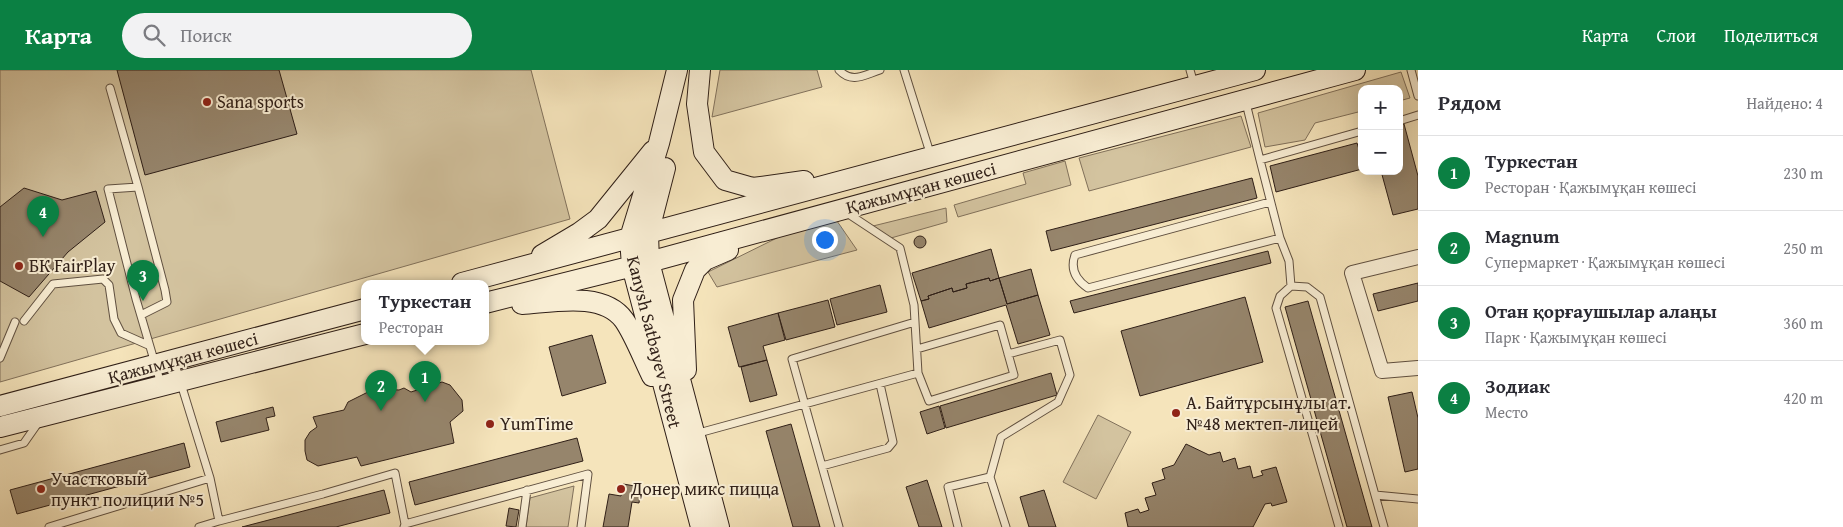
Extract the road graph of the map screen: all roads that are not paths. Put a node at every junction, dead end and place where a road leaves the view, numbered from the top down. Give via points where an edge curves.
1 (676, 70) edge
2 (690, 70) edge
3 (700, 70) edge
4 (839, 70) edge
5 (878, 70) edge
6 (904, 70) edge
7 (1255, 70) edge
8 (1355, 70) edge
9 (1411, 70) edge
10 (1193, 78) edge
11 (110, 88) dead end
12 (1418, 96) edge
13 (1245, 100) junction
14 (1418, 115) edge
15 (1403, 120) edge
16 (1358, 132) edge
17 (659, 143) junction
18 (932, 158) junction
19 (1260, 160) junction
20 (883, 171) junction
21 (138, 187) junction
22 (1270, 202) junction
23 (842, 209) junction
24 (793, 222) junction
25 (639, 236) junction
26 (1280, 238) junction
27 (1418, 257) edge
28 (640, 264) junction
29 (520, 268) junction
30 (474, 280) edge
31 (1291, 286) junction
32 (489, 304) edge
33 (489, 305) edge
34 (361, 310) edge
35 (141, 316) junction
36 (24, 321) dead end
37 (15, 322) dead end
38 (915, 322) junction
39 (361, 335) edge
40 (148, 345) junction
41 (916, 348) junction
42 (1008, 354) junction
43 (0, 358) edge
44 (164, 362) junction
45 (1418, 368) edge
46 (918, 373) junction
47 (171, 384) junction
48 (880, 384) junction
49 (805, 403) junction
50 (0, 406) edge
51 (679, 410) junction
52 (42, 416) junction
53 (0, 427) edge
54 (694, 434) junction
55 (0, 450) edge
56 (822, 466) junction
57 (990, 477) junction
58 (210, 478) junction
59 (527, 490) junction
60 (1375, 495) junction
61 (1418, 500) edge
62 (219, 521) junction
63 (405, 526) edge
64 (48, 527) edge
65 (199, 527) edge
66 (522, 527) edge
67 (581, 527) edge
68 (701, 527) edge
69 (719, 527) edge
70 (839, 527) edge
71 (958, 527) edge
72 (1006, 527) edge
73 (1339, 527) edge
74 (1384, 527) edge

1 - 17 main road, Kanysh Satbayev Street
2 - 25 main road, Kanysh Satbayev Street
3 - 20 main road via 697,104 704,152 725,180 753,188
4 - 5 lane via 853,79
6 - 18 lane
7 - 10 main road, Қажымұқан көшесі
8 - 13 main road, Қажымұқан көшесі
9 - 12 lane
10 - 18 main road, Қажымұқан көшесі
11 - 21 lane
13 - 19 lane
13 - 23 main road, Қажымұқан көшесі
14 - 15 lane
16 - 19 lane
17 - 25 main road, Kanysh Satbayev Street
17 - 29 main road via 598,219
18 - 20 main road, Қажымұқан көшесі
19 - 22 lane
20 - 25 main road, Қажымұқан көшесі
21 - 35 lane via 167,302
21 - 35 lane via 108,189
22 - 26 lane
22 - 26 lane via 1075,255 1072,263 1074,272 1088,288
23 - 24 main road, Қажымұқан көшесі
23 - 38 lane via 900,248
24 - 28 main road, Қажымұқан көшесі
24 - 51 main road via 705,260 695,270 683,300
25 - 28 main road, Kanysh Satbayev Street
25 - 29 main road, Қажымұқан көшесі
26 - 31 lane via 1289,261
27 - 45 street via 1352,273 1382,371
28 - 32 main road, Қажымұқан көшесі
28 - 51 main road, Kanysh Satbayev Street
29 - 30 main road, Қажымұқан көшесі
31 - 60 lane via 1307,288 1320,297
31 - 73 lane via 1280,296 1276,308
33 - 51 main road via 585,301 605,304 624,320
34 - 44 main road, Қажымұқан көшесі
35 - 40 lane
36 - 40 lane via 53,284 103,279 109,285 118,329
37 - 43 lane
38 - 41 lane
38 - 49 lane via 792,359
39 - 47 main road, Қажымұқан көшесі
40 - 44 lane
41 - 42 lane via 1000,325
41 - 46 lane
42 - 46 lane via 1014,374 929,401
42 - 57 lane via 1060,340 1070,375 1058,402 1002,438
44 - 47 lane
44 - 47 lane
44 - 50 main road, Қажымұқан көшесі
46 - 48 lane
47 - 52 main road, Қажымұқан көшесі
47 - 58 lane
48 - 49 lane
48 - 56 lane via 893,442 888,448
49 - 54 lane
49 - 56 lane
51 - 54 main road, Kanysh Satbayev Street
51 - 68 main road, Kanysh Satbayev Street
52 - 53 main road, Қажымұқан көшесі
52 - 55 lane via 24,443
54 - 69 main road, Kanysh Satbayev Street
56 - 70 lane
57 - 71 lane via 948,487
57 - 72 lane
58 - 62 lane
58 - 64 lane
59 - 63 lane
59 - 66 lane
59 - 67 lane via 588,474
60 - 61 lane
60 - 74 lane
62 - 63 lane via 394,474
62 - 65 lane

